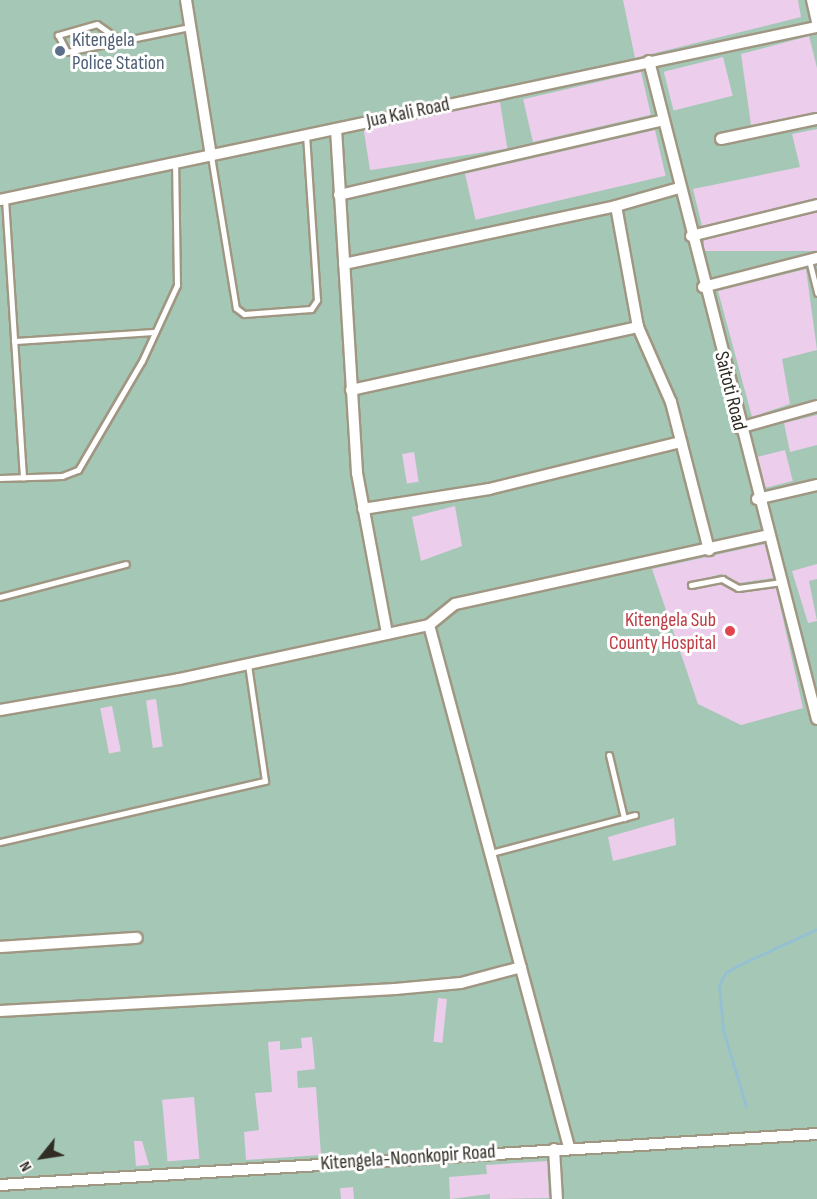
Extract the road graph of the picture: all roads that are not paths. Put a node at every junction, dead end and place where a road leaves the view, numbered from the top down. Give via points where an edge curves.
1 (186, 0) edge
2 (812, 0) edge
3 (817, 21) edge
4 (190, 27) junction
5 (817, 27) edge
6 (121, 41) junction
7 (649, 61) junction
8 (817, 118) edge
9 (663, 120) junction
10 (336, 129) junction
11 (306, 136) junction
12 (721, 139) dead end
13 (211, 156) junction
14 (175, 164) junction
15 (679, 188) junction
16 (339, 195) junction
17 (3, 199) edge
18 (817, 205) edge
19 (616, 206) junction
20 (691, 236) junction
21 (813, 259) edge
22 (344, 264) junction
23 (703, 287) junction
24 (817, 293) edge
25 (638, 327) junction
26 (155, 332) junction
27 (14, 341) junction
28 (351, 390) junction
29 (817, 406) edge
30 (739, 428) junction
31 (681, 442) junction
32 (23, 477) junction
33 (0, 478) edge
34 (817, 485) edge
35 (757, 499) junction
36 (363, 509) junction
37 (770, 535) junction
38 (709, 550) junction
39 (126, 564) dead end
40 (782, 582) junction
41 (691, 585) dead end
42 (0, 597) edge
43 (429, 625) junction
44 (387, 633) junction
45 (248, 664) junction
46 (0, 710) edge
47 (817, 719) edge
48 (609, 755) dead end
49 (635, 815) dead end
50 (624, 818) junction
51 (0, 842) edge
52 (491, 853) junction
53 (137, 938) dead end
54 (0, 947) edge
55 (521, 967) junction
56 (0, 1011) edge
57 (817, 1134) edge
58 (569, 1148) junction
59 (554, 1149) junction
60 (0, 1185) edge
61 (557, 1199) edge

1 - 4 street
2 - 3 street
4 - 6 lane
4 - 13 street
5 - 7 street, Jua Kali Road
6 - 6 lane via 97,24 58,35 67,52
7 - 9 street, Saitoti Road
7 - 10 street, Jua Kali Road
8 - 12 street
9 - 15 street, Saitoti Road
9 - 16 street
10 - 11 street, Jua Kali Road
10 - 16 street
11 - 13 street, Jua Kali Road
11 - 13 lane via 317,300 310,309 244,314 236,308
13 - 14 street, Jua Kali Road
14 - 17 street, Jua Kali Road
14 - 26 lane via 177,285
15 - 19 street
15 - 20 street, Saitoti Road
16 - 22 street
17 - 27 lane
18 - 20 street
19 - 22 street
19 - 25 street
20 - 23 street, Saitoti Road
21 - 23 street
21 - 24 lane
22 - 28 street
23 - 30 street, Saitoti Road
25 - 28 street
25 - 31 street via 671,402
26 - 27 lane
26 - 32 lane via 78,470
27 - 32 lane
28 - 36 street
29 - 30 street
30 - 35 street, Saitoti Road
31 - 36 street via 489,489
31 - 38 street
32 - 33 lane
34 - 35 street
35 - 37 street, Saitoti Road
36 - 44 street
37 - 38 street
37 - 40 street, Saitoti Road
38 - 43 street via 455,604
39 - 42 lane
40 - 41 lane via 738,588 722,579
40 - 47 street, Saitoti Road
43 - 44 street
43 - 52 street
44 - 45 street
45 - 46 street
45 - 51 lane via 265,781
48 - 50 lane
49 - 50 lane
50 - 52 lane
52 - 55 street
53 - 54 street
55 - 56 street via 461,983 395,989
55 - 58 street
57 - 58 street, Kitengela-Noonkopir Road
58 - 59 street, Kitengela-Noonkopir Road
59 - 60 street, Kitengela-Noonkopir Road
59 - 61 street

